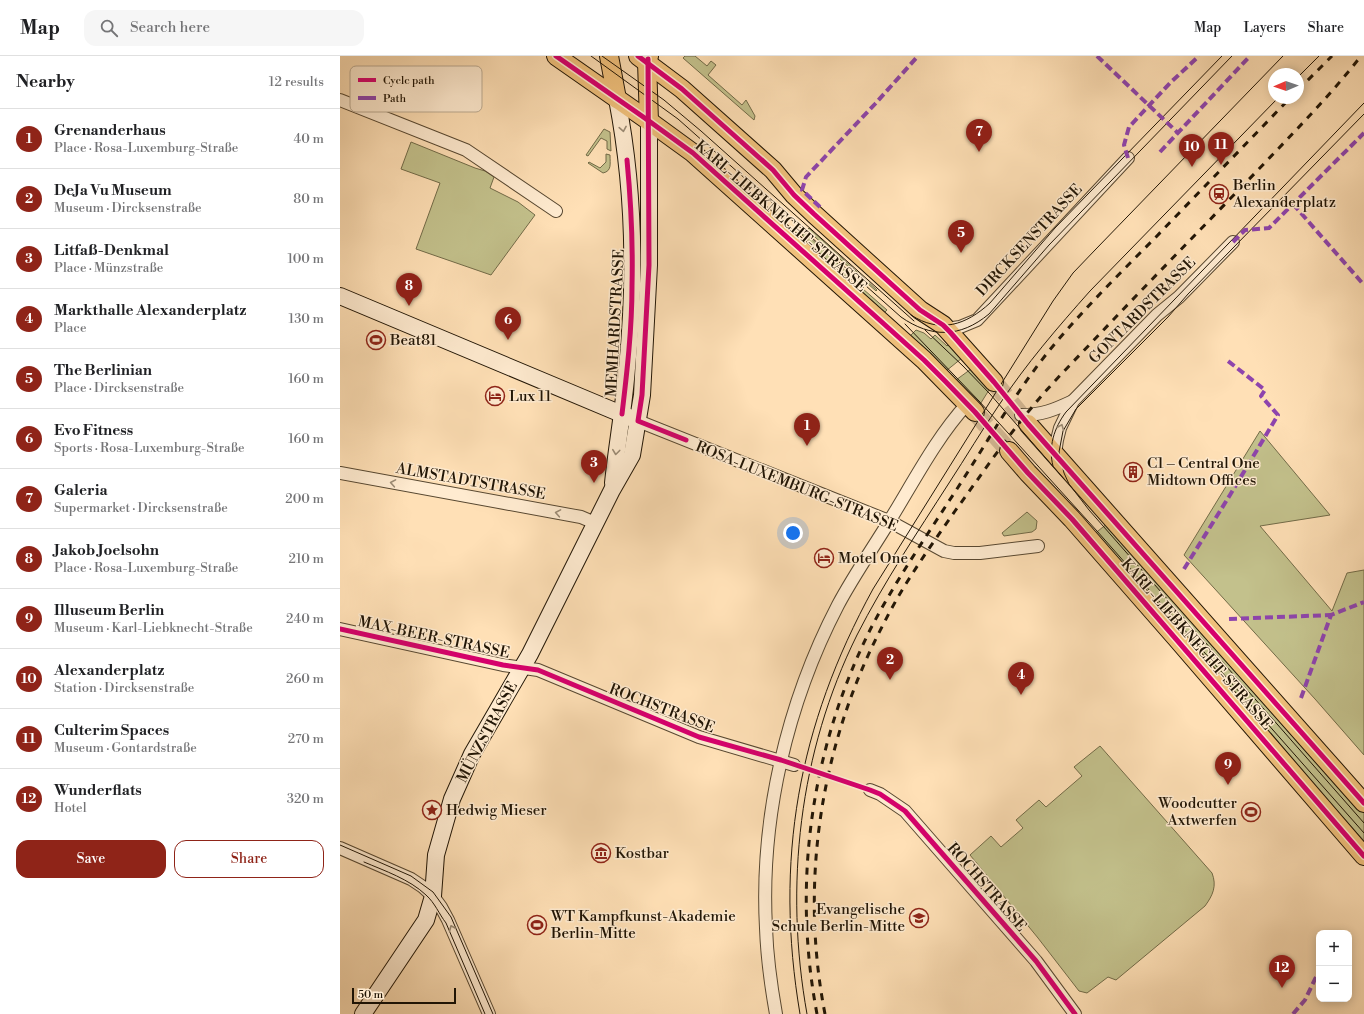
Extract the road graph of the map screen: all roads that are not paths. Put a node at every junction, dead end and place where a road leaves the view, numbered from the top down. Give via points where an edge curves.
1 (556, 56) edge
2 (609, 56) edge
3 (645, 58) edge
4 (617, 99) junction
5 (340, 100) edge
6 (350, 104) edge
7 (370, 112) edge
8 (649, 121) junction
9 (1128, 158) dead end
10 (556, 211) dead end
11 (1233, 242) dead end
12 (340, 296) edge
13 (946, 329) junction
14 (994, 382) tunnel mouth
15 (1073, 401) junction
16 (971, 408) joint
17 (622, 414) junction
18 (1025, 419) joint
19 (638, 421) junction
20 (1009, 451) tunnel mouth
21 (1055, 454) junction
22 (340, 473) edge
23 (612, 490) junction
24 (890, 521) junction
25 (595, 523) junction
26 (1038, 546) dead end
27 (340, 629) edge
28 (522, 668) junction
29 (781, 760) junction
30 (794, 765) dead end
31 (870, 790) dead end
32 (1364, 804) edge
33 (340, 848) edge
34 (1364, 856) edge
35 (433, 896) junction
36 (363, 1014) edge
37 (489, 1014) edge
38 (776, 1014) edge
39 (1075, 1014) edge

1 - 4 main road, KARL-LIEBKNECHT-STRASSE
2 - 4 main road
3 - 8 main road
3 - 13 main road, KARL-LIEBKNECHT-STRASSE via 773,170 794,195 920,310
4 - 8 main road, KARL-LIEBKNECHT-STRASSE
4 -> 17 street, MEMHARDSTRASSE via 626,150 632,254 632,297
5 - 6 street
7 - 10 street via 466,150
8 - 16 main road, KARL-LIEBKNECHT-STRASSE via 693,153 796,244 924,360
8 - 19 street, MEMHARDSTRASSE via 648,265 642,395
9 - 13 street, DIRCKSENSTRASSE via 977,320
11 - 15 street, GONTARDSTRASSE
12 - 17 street, ROSA-LUXEMBURG-STRASSE
13 - 14 main road, KARL-LIEBKNECHT-STRASSE
15 - 18 street, GONTARDSTRASSE
21 -> 15 street, GONTARDSTRASSE via 1060,428
16 - 24 street via 952,419
17 - 19 street, ROSA-LUXEMBURG-STRASSE
17 -> 23 street, MÜNZSTRASSE
18 - 21 main road, KARL-LIEBKNECHT-STRASSE
19 - 23 street, MÜNZSTRASSE via 632,455
19 - 24 street, ROSA-LUXEMBURG-STRASSE
20 - 34 main road, KARL-LIEBKNECHT-STRASSE via 1072,519
21 - 32 main road, KARL-LIEBKNECHT-STRASSE
25 -> 22 street, ALMSTADTSTRASSE via 581,517
23 - 25 street, MÜNZSTRASSE
24 - 26 street, ROSA-LUXEMBURG-STRASSE via 944,551 954,553 980,553
24 - 29 street via 858,569 824,633 797,704
25 - 28 street, MÜNZSTRASSE
27 - 28 street, MAX-BEER-STRASSE
28 - 29 street, ROCHSTRASSE via 538,670 699,737
28 - 35 street, MÜNZSTRASSE via 473,752 452,799 436,855
29 - 30 street, ROCHSTRASSE
29 - 38 street via 767,845 765,891 769,966
31 - 39 street, ROCHSTRASSE via 905,811 1036,961
33 - 35 street via 410,879
35 - 36 street, MÜNZSTRASSE via 426,920
37 -> 35 street via 448,920

